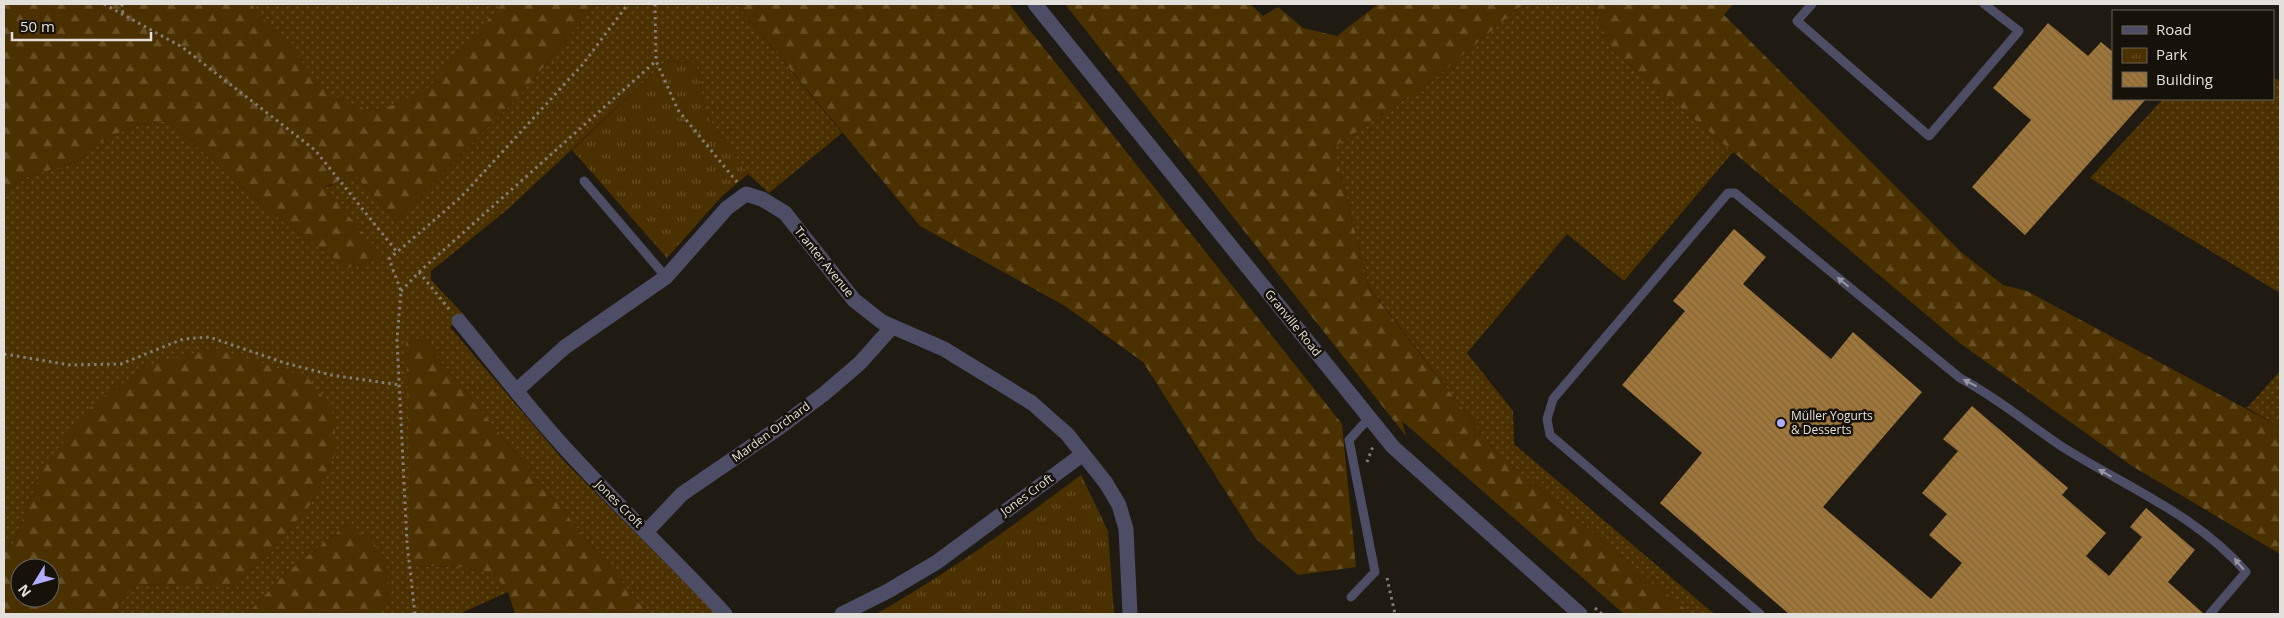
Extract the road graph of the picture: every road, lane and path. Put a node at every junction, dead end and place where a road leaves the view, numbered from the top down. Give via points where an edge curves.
1 (104, 4) edge
2 (122, 4) edge
3 (628, 4) edge
4 (654, 4) edge
5 (1035, 4) edge
6 (1812, 4) edge
7 (1984, 4) edge
8 (123, 14) junction
9 (656, 61) junction
10 (584, 182) dead end
11 (746, 194) junction
12 (398, 252) junction
13 (420, 272) junction
14 (666, 277) junction
15 (401, 291) junction
16 (459, 321) joint
17 (892, 327) junction
18 (4, 354) edge
19 (400, 385) junction
20 (517, 390) junction
21 (1369, 418) junction
22 (1083, 454) junction
23 (646, 532) junction
24 (1352, 597) dead end
25 (415, 614) edge
26 (725, 614) edge
27 (842, 614) edge
28 (1130, 614) edge
29 (1580, 614) edge
30 (1760, 614) edge
31 (2210, 614) edge

1 - 8 path
2 - 8 path
3 - 12 path via 583,64 461,197
4 - 9 path
5 - 21 street, Granville Road
6 - 7 lane via 1797,21 1930,136 2018,31
8 - 12 path via 182,47 315,150
9 - 11 path via 678,110
9 - 13 path
10 - 14 lane
11 - 14 street via 726,208
11 - 17 street, Tranter Avenue via 762,199 785,213 854,300
12 - 15 path via 389,259
13 - 15 path
13 - 16 path
14 - 20 street via 565,347
15 - 19 path via 396,340
16 - 20 street, Jones Croft
17 - 22 street, Tranter Avenue via 944,349 1032,403 1067,434
17 - 23 street, Marden Orchard via 860,363 825,393 682,494
18 - 19 path via 70,365 121,364 183,339 209,337 285,363
19 - 25 path via 407,543
20 - 23 street, Jones Croft via 575,459
21 - 24 lane via 1349,440 1376,572
21 - 29 street, Granville Road via 1393,447
22 - 27 street, Jones Croft via 937,562
22 - 28 street, Tranter Avenue via 1119,505 1126,529
23 - 26 street, Jones Croft
31 -> 30 lane via 2246,572 2228,551 2175,511 2060,445 1981,389 1960,378 1735,193 1728,193 1553,399 1547,419 1550,435

